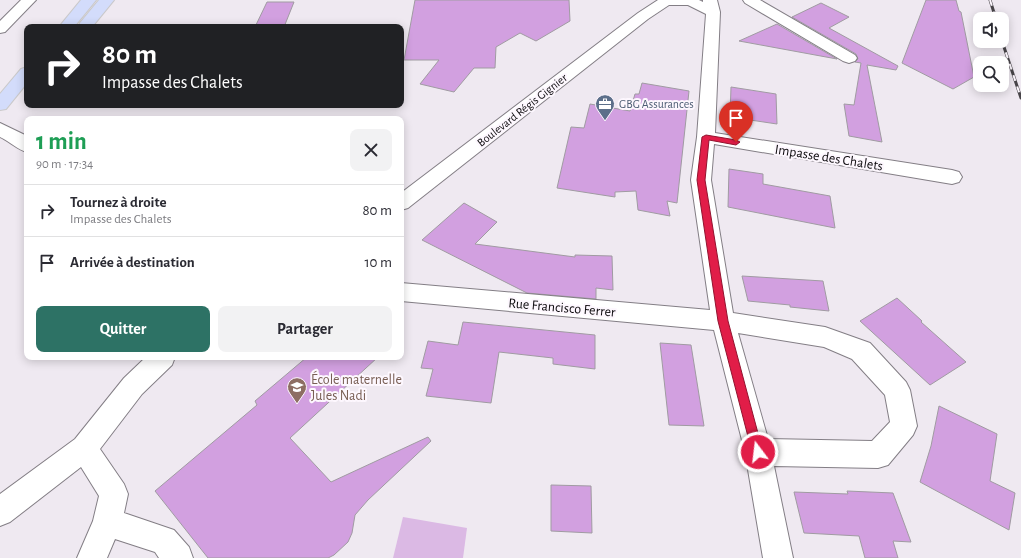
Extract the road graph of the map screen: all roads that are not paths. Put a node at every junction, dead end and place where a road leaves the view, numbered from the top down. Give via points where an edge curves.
1 (29, 0) edge
2 (89, 0) edge
3 (107, 0) edge
4 (663, 0) edge
5 (750, 0) edge
6 (712, 6) edge
7 (69, 24) edge
8 (87, 24) edge
9 (0, 29) edge
10 (849, 58) dead end
11 (24, 76) edge
12 (24, 97) edge
13 (0, 105) edge
14 (0, 121) edge
15 (0, 129) edge
16 (706, 137) junction
17 (24, 143) edge
18 (952, 177) dead end
19 (404, 201) edge
20 (404, 292) edge
21 (723, 321) junction
22 (160, 360) edge
23 (84, 448) junction
24 (758, 452) junction
25 (0, 512) edge
26 (107, 522) junction
27 (92, 558) edge
28 (178, 558) edge
29 (778, 558) edge

1 - 9 street
2 - 7 main road
3 - 8 main road
4 - 6 street via 690,1
4 - 19 street, Boulevard Régis Gignier
5 - 10 street
6 - 16 street
11 - 13 main road
12 - 14 main road
15 - 17 street
16 - 18 street, Impasse des Chalets
16 - 21 street via 701,180
20 - 21 street, Rue Francisco Ferrer
21 - 24 street
21 - 24 street, Rue Francisco Ferrer via 825,337 861,351 897,390 904,426 878,456
22 - 23 street via 133,386
23 - 25 street
23 - 26 street via 114,494
24 - 29 street
26 - 27 street
26 - 28 street via 164,540

